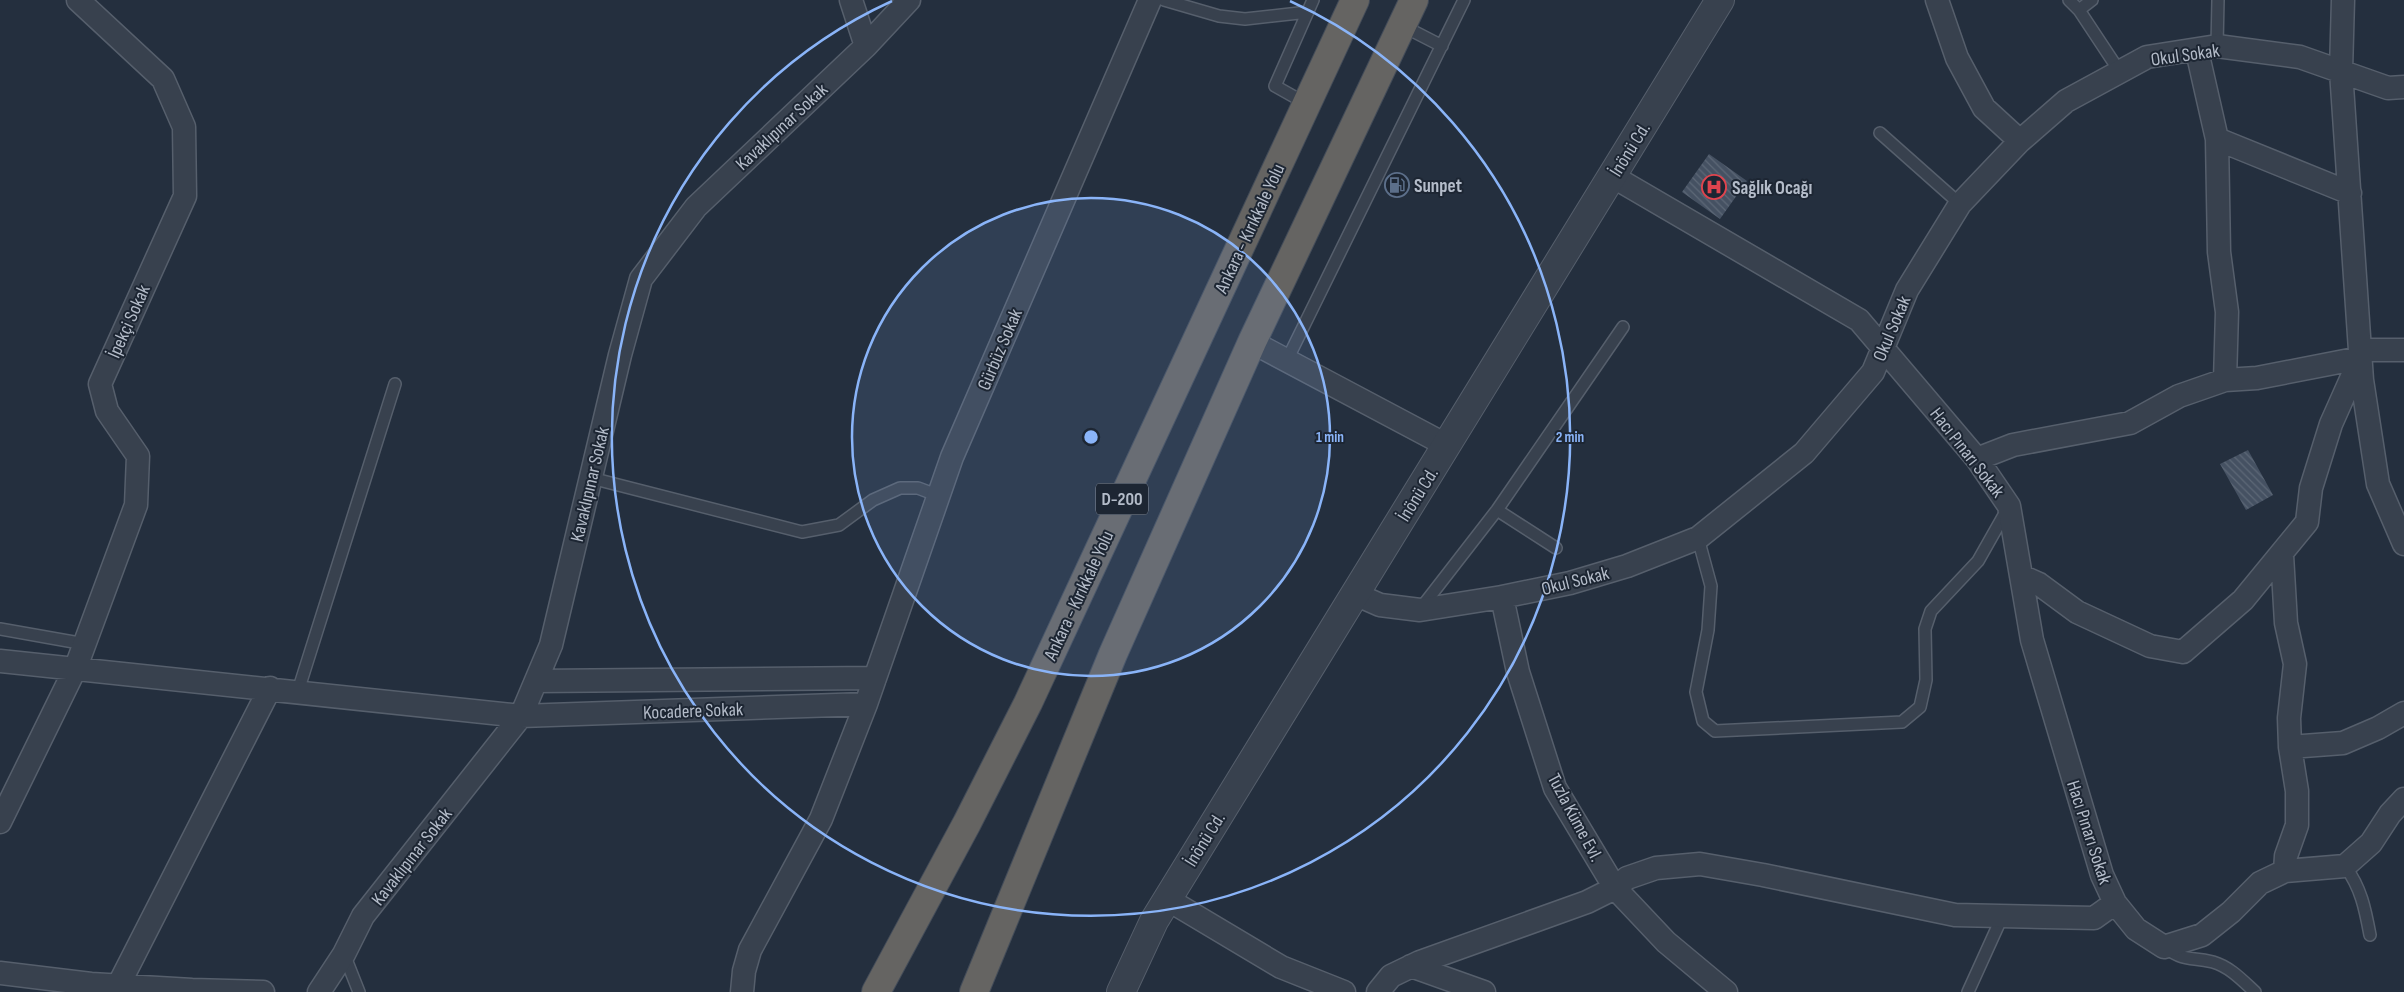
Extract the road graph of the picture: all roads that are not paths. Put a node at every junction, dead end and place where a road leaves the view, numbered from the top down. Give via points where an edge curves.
1 (78, 0) edge
2 (851, 0) edge
3 (909, 0) edge
4 (1150, 0) edge
5 (1164, 0) edge
6 (1313, 0) edge
7 (1355, 0) edge
8 (1414, 0) edge
9 (1464, 0) edge
10 (1720, 0) edge
11 (1937, 0) edge
12 (2069, 0) edge
13 (2092, 0) edge
14 (2218, 0) edge
15 (2343, 0) edge
16 (2079, 10) junction
17 (1308, 12) junction
18 (1403, 26) junction
19 (866, 46) junction
20 (1442, 46) junction
21 (2207, 49) junction
22 (2341, 71) junction
23 (2120, 72) junction
24 (2404, 87) edge
25 (1307, 104) junction
26 (1880, 133) dead end
27 (2217, 138) junction
28 (2020, 141) junction
29 (1612, 176) junction
30 (2350, 193) junction
31 (1960, 204) junction
32 (1623, 327) dead end
33 (1252, 342) junction
34 (1884, 348) junction
35 (2404, 350) edge
36 (2360, 354) junction
37 (1286, 360) junction
38 (2225, 380) junction
39 (394, 384) dead end
40 (1446, 446) junction
41 (1977, 459) junction
42 (591, 478) junction
43 (939, 496) junction
44 (2009, 506) junction
45 (1497, 510) junction
46 (1698, 538) junction
47 (2404, 543) edge
48 (1556, 548) dead end
49 (2282, 555) junction
50 (2021, 576) junction
51 (1355, 594) junction
52 (1502, 598) junction
53 (1420, 610) junction
54 (0, 629) edge
55 (85, 644) junction
56 (0, 661) edge
57 (76, 667) junction
58 (875, 678) junction
59 (536, 681) junction
60 (270, 688) junction
61 (298, 691) junction
62 (866, 704) junction
63 (2404, 713) edge
64 (521, 716) junction
65 (2290, 747) junction
66 (2404, 799) edge
67 (0, 822) edge
68 (2344, 866) junction
69 (2285, 871) junction
70 (1615, 888) junction
71 (1167, 899) junction
72 (2115, 903) junction
73 (2002, 917) junction
74 (2370, 935) dead end
75 (2164, 947) junction
76 (344, 954) junction
77 (1411, 966) junction
78 (0, 973) edge
79 (743, 982) edge
80 (117, 989) edge
81 (263, 992) edge
82 (320, 992) edge
83 (360, 992) edge
84 (756, 992) edge
85 (876, 992) edge
86 (974, 992) edge
87 (1121, 992) edge
88 (1344, 992) edge
89 (1378, 992) edge
90 (1484, 992) edge
91 (1726, 992) edge
92 (1968, 992) edge
93 (2255, 992) edge

1 - 55 street, İpekçi Sokak via 163,79 184,127 185,196 100,384 107,411 138,456 136,505
2 - 19 street
3 - 19 street, Kavaklıpınar Sokak
4 - 43 street, Gürbüz Sokak via 956,448
5 - 17 lane via 1219,16 1245,19
6 - 17 lane
7 - 25 highway, Ankara - Kırıkkale Yolu / D-200
8 - 18 highway, D-200
9 - 20 lane
10 - 29 street, İnönü Cd.
11 - 28 street via 1957,58 1984,108
12 - 16 lane
13 - 16 lane
14 - 21 lane
15 - 22 street
16 - 23 lane
17 - 25 lane via 1275,86
18 - 20 lane
18 - 33 highway, D-200
19 - 42 street, Kavaklıpınar Sokak via 696,207 641,279
20 - 37 lane
21 - 22 street, Okul Sokak via 2300,56
21 - 23 street, Okul Sokak via 2147,57
21 - 27 street
22 - 24 street, Okul Sokak via 2388,88
22 - 30 street
23 - 28 street, Okul Sokak via 2066,101
25 - 85 highway, Ankara - Kırıkkale Yolu / D-200 via 1028,703
26 - 31 lane
27 - 30 street
27 - 38 street via 2219,252 2227,312
28 - 31 street, Okul Sokak
29 - 34 street, Hacı Pınarı Sokak via 1859,320
29 - 40 street, İnönü Cd.
30 - 36 street
31 - 34 street, Okul Sokak via 1906,290
32 - 45 lane
33 - 37 street
33 - 86 highway, D-200 via 1113,654
34 - 41 street, Hacı Pınarı Sokak
34 - 46 street, Okul Sokak via 1872,372 1804,453
35 - 36 street
36 - 38 street via 2257,378
36 - 47 street via 2378,484
36 - 49 street via 2331,424 2311,488 2307,522
37 - 40 street
38 - 41 street via 2179,396 2130,423 2013,445
39 - 61 lane
40 - 51 street, İnönü Cd.
41 - 44 street, Hacı Pınarı Sokak
42 - 43 lane via 802,532 839,525 873,500 900,488 918,488
42 - 59 street, Kavaklıpınar Sokak via 551,645
43 - 58 street, Gürbüz Sokak
44 - 46 lane via 1978,561 1931,611 1925,628 1926,680 1920,707 1902,722 1715,731 1703,721 1696,692 1708,630 1712,586
44 - 50 street, Hacı Pınarı Sokak
45 - 48 lane
45 - 53 lane
46 - 52 street, Okul Sokak via 1627,566
49 - 50 street via 2243,600 2183,652 2150,646 2077,612 2039,584
49 - 65 street via 2286,623 2296,664 2289,718
50 - 72 street, Hacı Pınarı Sokak via 2032,640 2056,726 2102,875
51 - 53 street, Okul Sokak via 1380,605
51 - 71 street, İnönü Cd.
52 - 53 street, Okul Sokak
52 - 70 street, Tuzla Küme Evl. via 1518,672 1555,788
54 - 55 lane
55 - 57 street, İpekçi Sokak
56 - 57 street, Kocadere Sokak
57 - 60 street, Kocadere Sokak
57 - 67 street, İpekçi Sokak
58 - 59 street, Kocadere Sokak
58 - 62 street, Gürbüz Sokak
59 - 64 street, Kavaklıpınar Sokak
60 - 61 street, Kocadere Sokak
60 - 80 street
61 - 64 street, Kocadere Sokak
62 - 64 street, Kocadere Sokak
62 - 79 street, Gürbüz Sokak via 822,819 750,950
63 - 65 street via 2343,743
64 - 76 street, Kavaklıpınar Sokak via 363,916
65 - 69 street via 2297,791 2297,825 2286,856
66 - 68 street via 2371,842
68 - 69 street
68 - 74 lane via 2357,883
69 - 75 street via 2260,883 2231,912 2202,934
70 - 73 street via 1628,878 1656,868 1700,864 1955,915
70 - 77 street via 1587,902
70 - 91 street, Tuzla Küme Evl. via 1666,942
71 - 87 street, İnönü Cd.
71 - 88 street via 1281,967
72 - 73 street via 2094,918
72 - 75 street, Hacı Pınarı Sokak via 2136,929
73 - 92 lane
75 - 93 lane via 2179,958 2213,962 2234,972
76 - 82 street, Kavaklıpınar Sokak
76 - 83 lane
77 - 89 street via 1391,976
77 - 90 street
78 - 80 street
79 - 84 street
80 - 81 street

